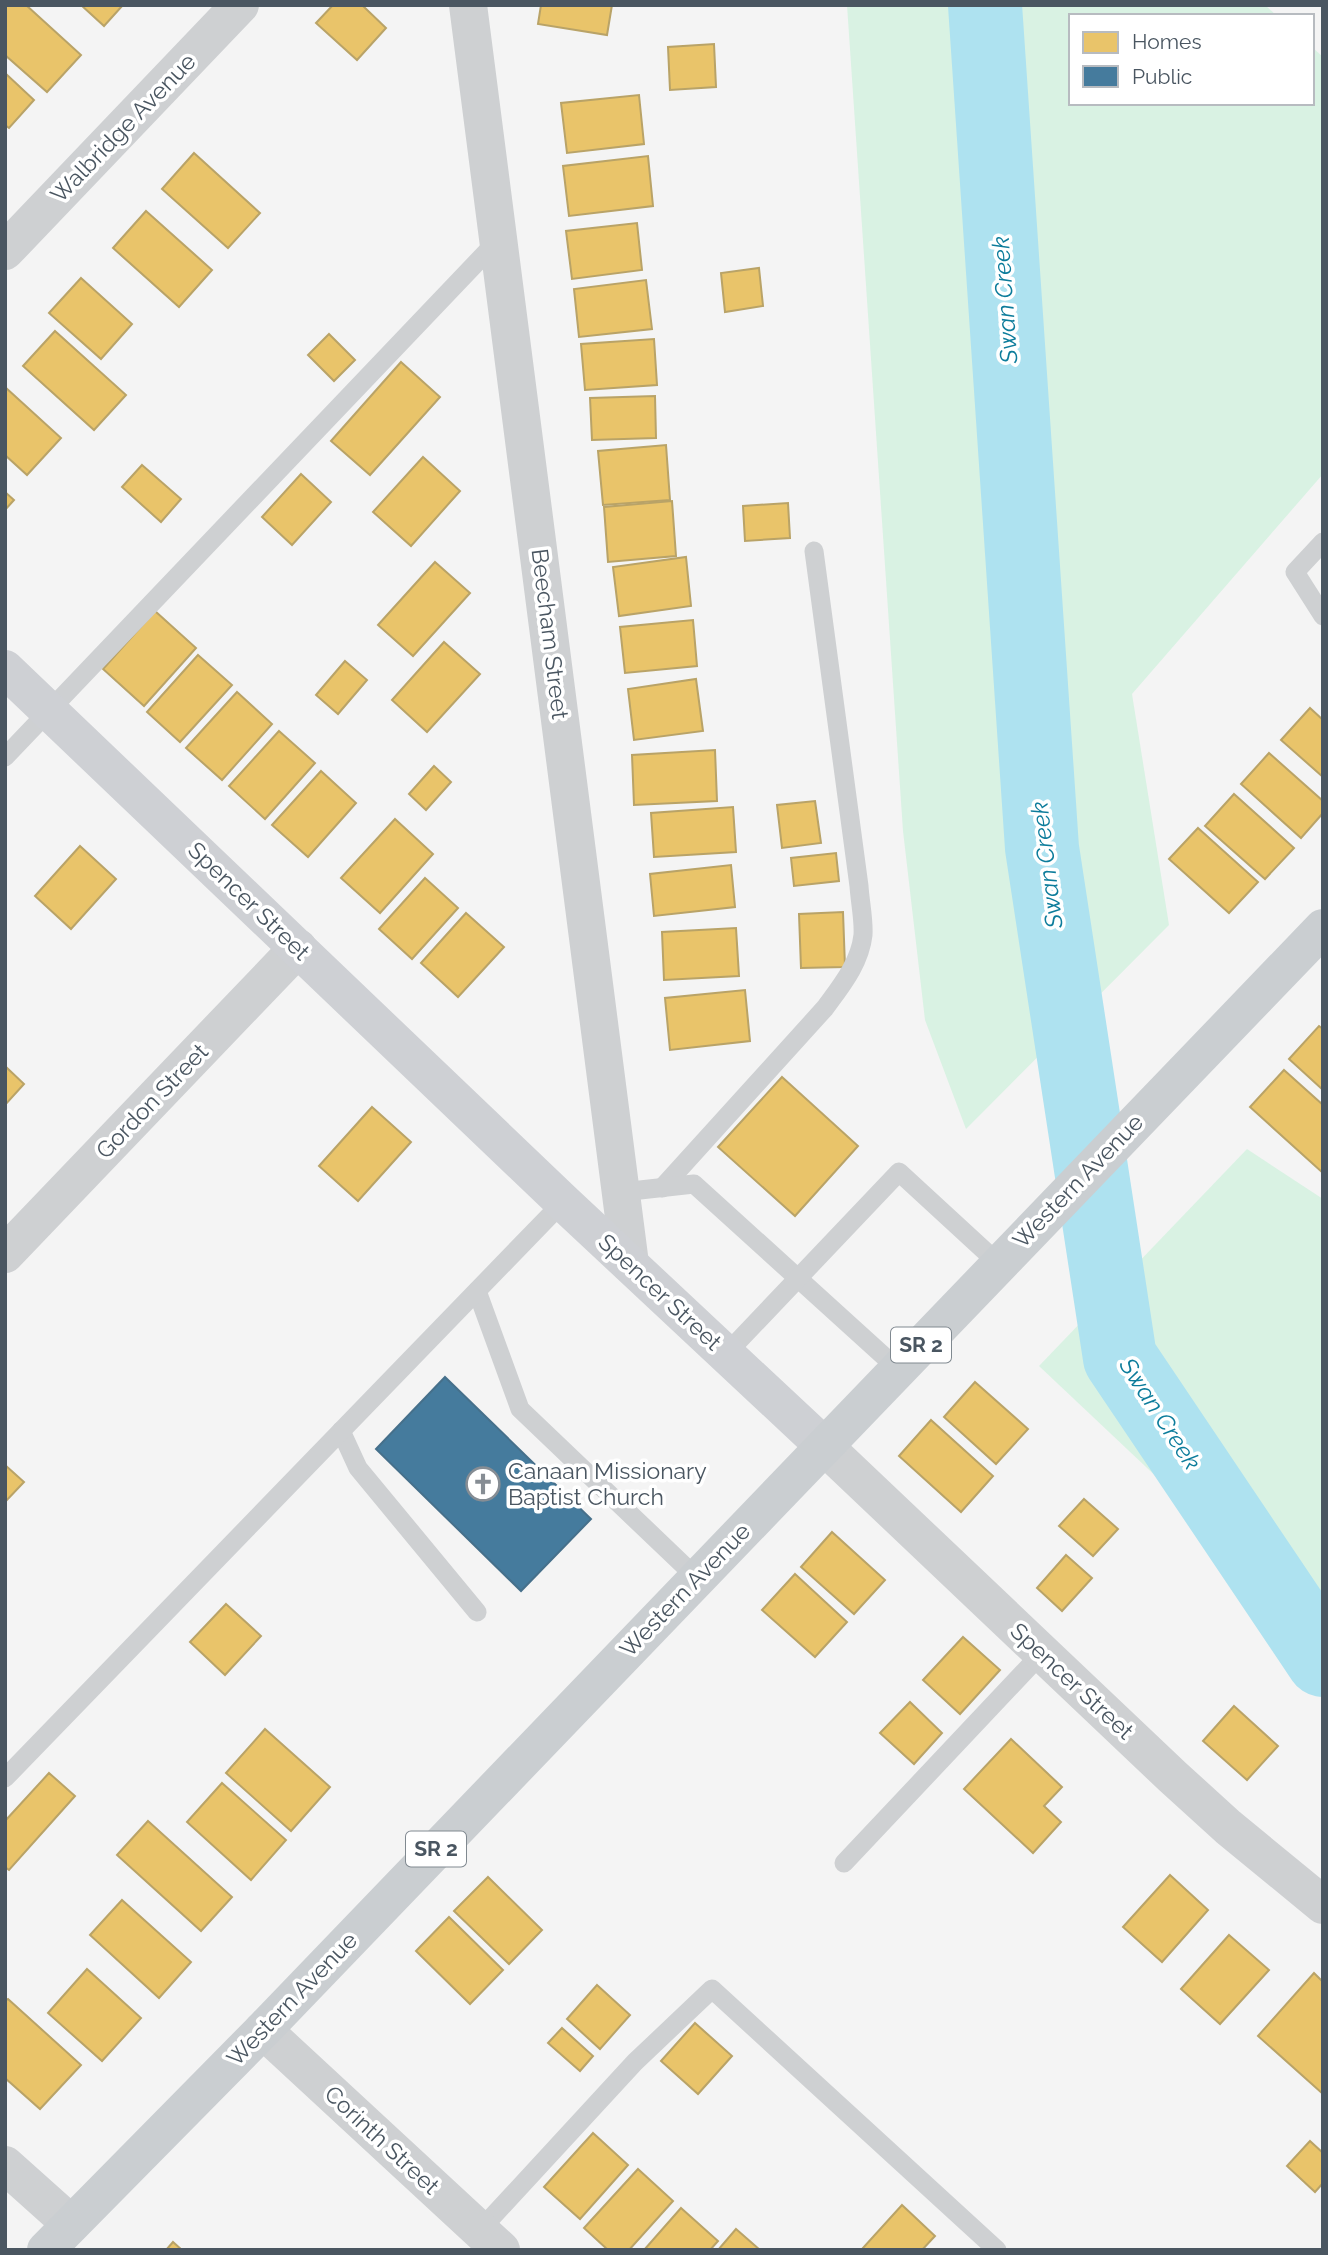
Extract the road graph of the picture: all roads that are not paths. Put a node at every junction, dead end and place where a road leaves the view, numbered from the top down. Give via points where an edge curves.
1 (240, 5) edge
2 (468, 5) edge
3 (499, 238) junction
4 (5, 251) edge
5 (1323, 542) edge
6 (814, 551) dead end
7 (1323, 617) edge
8 (5, 669) edge
9 (49, 712) junction
10 (5, 757) edge
11 (1323, 928) edge
12 (298, 948) junction
13 (662, 1188) junction
14 (622, 1192) junction
15 (563, 1202) junction
16 (5, 1254) edge
17 (1009, 1254) junction
18 (630, 1264) junction
19 (799, 1278) junction
20 (477, 1291) junction
21 (726, 1354) junction
22 (898, 1368) junction
23 (341, 1431) junction
24 (824, 1446) junction
25 (697, 1578) junction
26 (477, 1612) dead end
27 (1042, 1653) junction
28 (5, 1778) edge
29 (844, 1863) dead end
30 (1323, 1905) edge
31 (263, 2030) junction
32 (5, 2165) edge
33 (59, 2237) edge
34 (491, 2240) edge
35 (997, 2250) edge

1 - 4 street, Walbridge Avenue
2 - 3 street, Beecham Street
3 - 9 lane
3 - 14 street, Beecham Street
5 - 7 lane via 1295,572
6 - 13 lane via 863,935 846,979 825,1008
8 - 9 street, Spencer Street
9 - 10 lane
9 - 12 street, Spencer Street
11 - 17 main road, Western Avenue / SR 2
12 - 15 street, Spencer Street
12 - 16 street, Gordon Street
13 - 14 lane
13 - 19 lane via 694,1184
14 - 18 street, Beecham Street
15 - 18 street, Spencer Street
15 - 20 lane
17 - 19 lane via 899,1172
17 - 22 main road, Western Avenue / SR 2
18 - 21 street, Spencer Street
19 - 21 lane
19 - 22 lane
20 - 23 lane
20 - 25 lane via 520,1409
21 - 24 street, Spencer Street
22 - 24 main road, Western Avenue / SR 2
23 - 26 lane via 358,1468
23 - 28 lane
24 - 25 main road, Western Avenue / SR 2
24 - 27 street, Spencer Street
25 - 31 main road, Western Avenue / SR 2
27 - 29 lane
27 - 30 street, Spencer Street via 1228,1827
31 - 33 main road, Western Avenue / SR 2
31 - 34 street, Corinth Street
32 - 33 street
34 - 35 lane via 635,2062 712,1989

